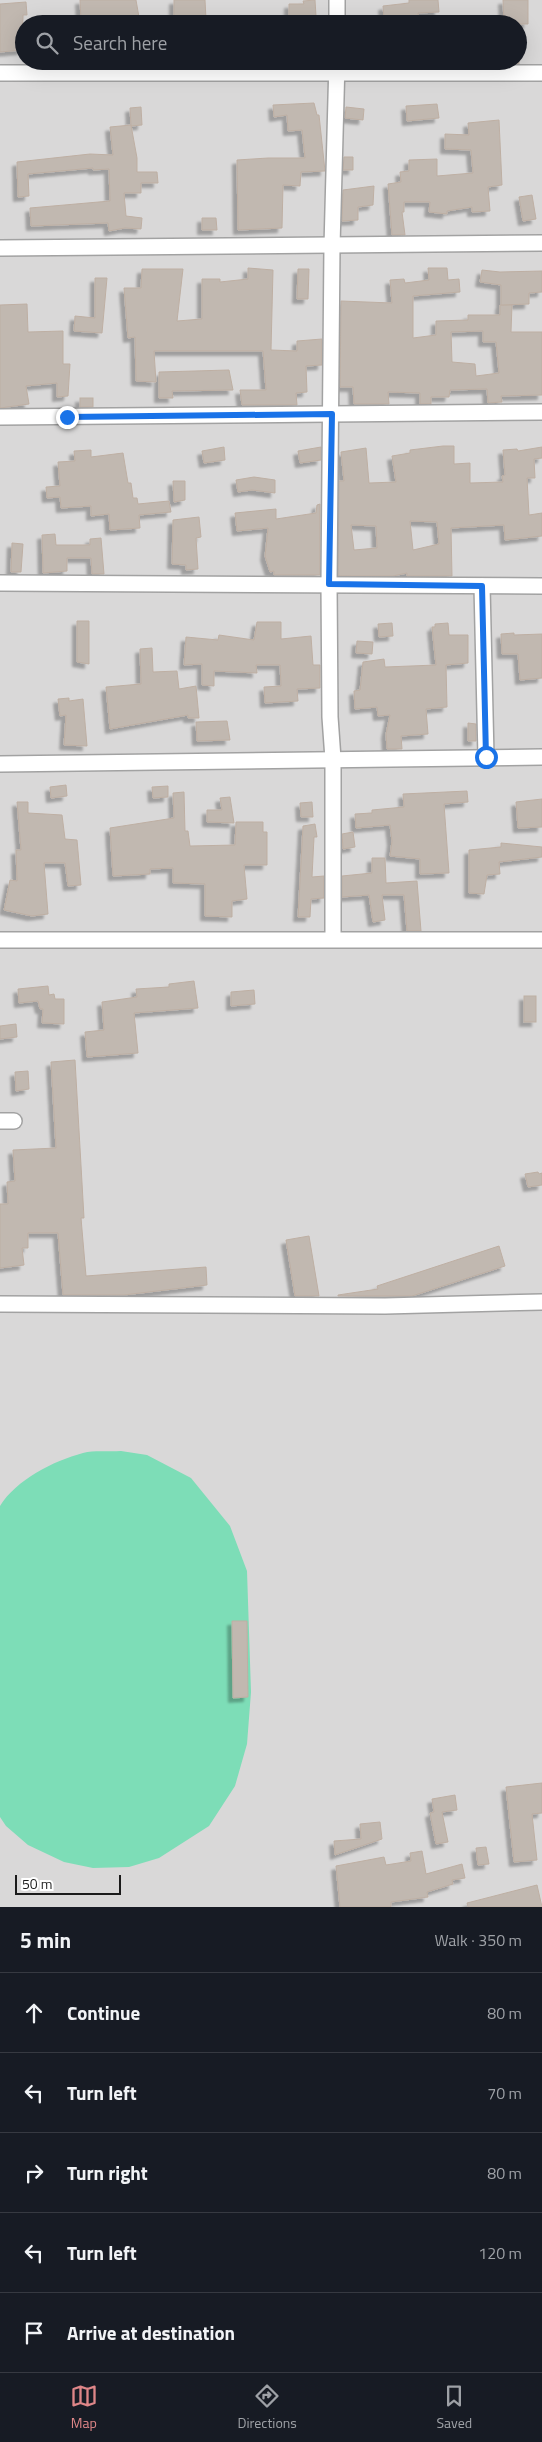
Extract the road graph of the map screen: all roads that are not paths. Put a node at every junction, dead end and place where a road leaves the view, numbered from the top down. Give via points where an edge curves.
1 (338, 0) edge
2 (337, 15) edge
3 (225, 70) edge
4 (337, 70) edge
5 (419, 70) edge
6 (542, 73) edge
7 (0, 74) edge
8 (542, 243) edge
9 (332, 246) junction
10 (0, 248) edge
11 (542, 412) edge
12 (332, 414) junction
13 (0, 417) edge
14 (0, 583) edge
15 (329, 584) junction
16 (482, 586) junction
17 (542, 586) edge
18 (486, 757) junction
19 (542, 757) edge
20 (333, 759) junction
21 (0, 764) edge
22 (333, 939) junction
23 (0, 940) edge
24 (542, 940) edge
25 (542, 1302) edge
26 (0, 1304) edge

1 - 2 street
3 - 7 street
4 - 9 street
5 - 6 street
8 - 9 street
9 - 10 street
9 - 12 street
11 - 12 street
12 - 13 street
12 - 15 street
14 - 15 street
15 - 16 street
15 - 20 street
16 - 17 street
16 - 18 street
18 - 19 street
18 - 20 street
20 - 21 street
20 - 22 street
22 - 23 street
22 - 24 street
25 - 26 street via 386,1306

